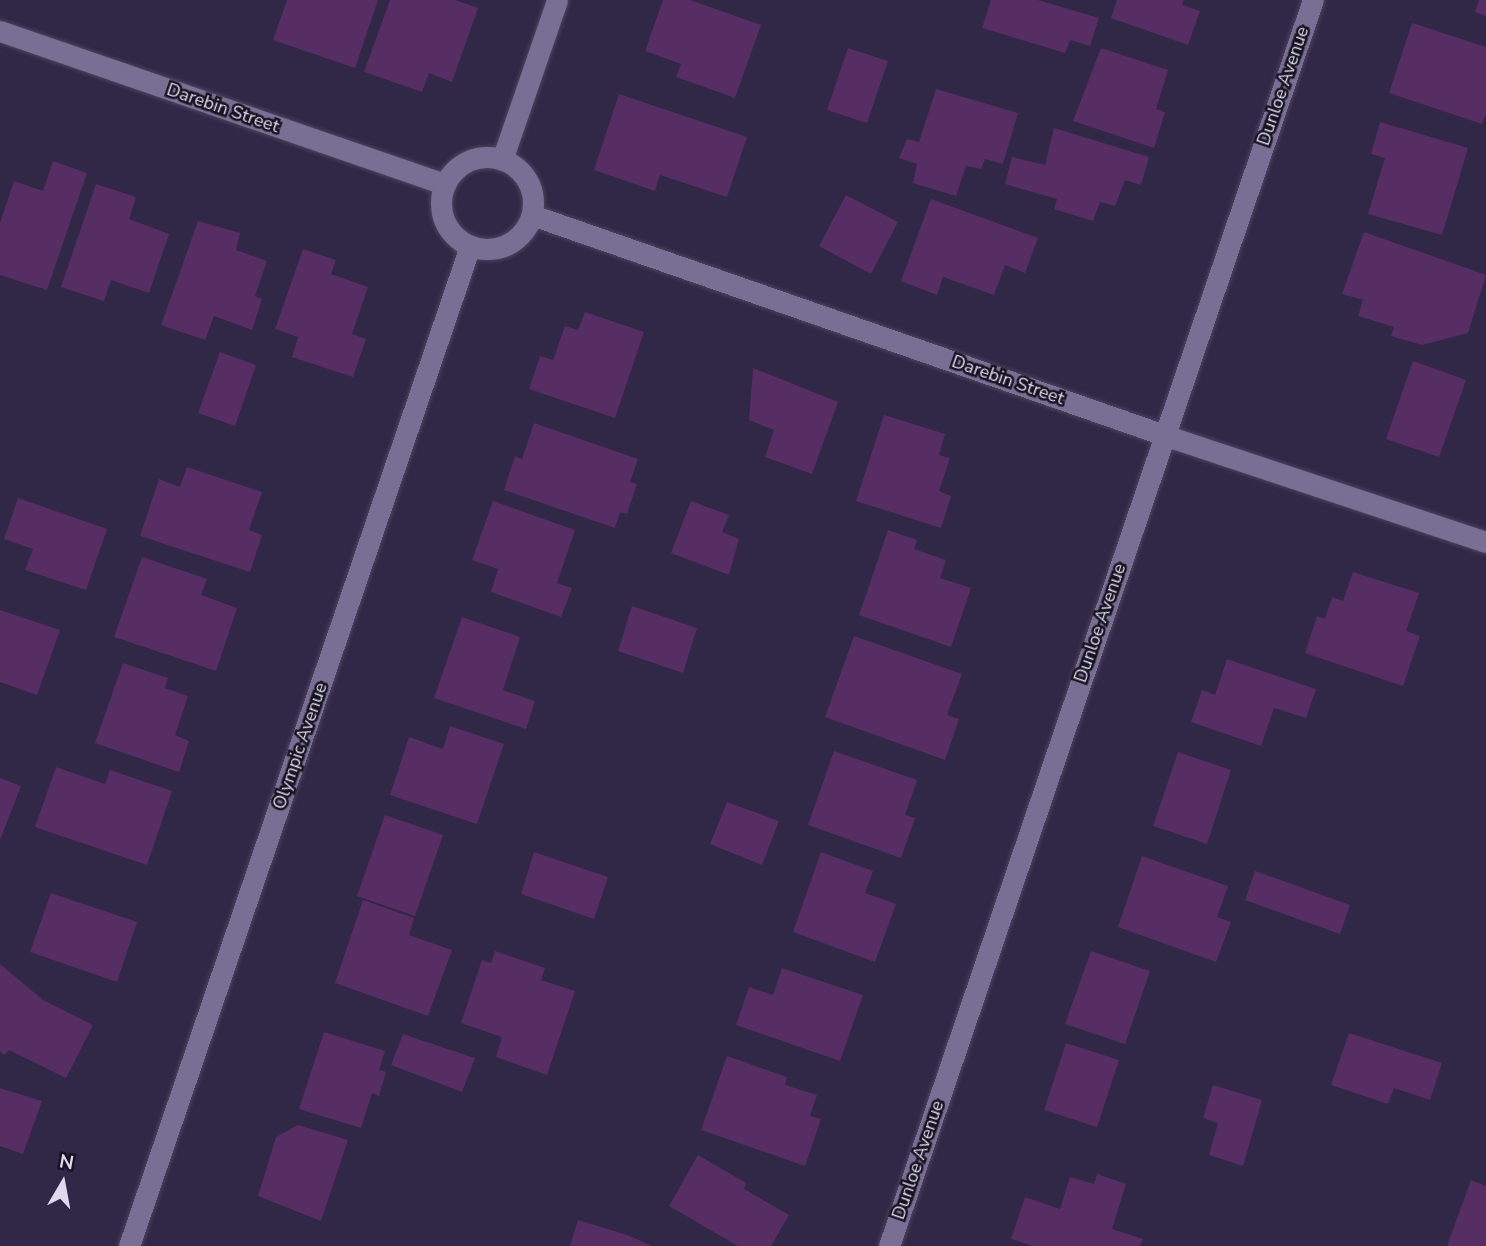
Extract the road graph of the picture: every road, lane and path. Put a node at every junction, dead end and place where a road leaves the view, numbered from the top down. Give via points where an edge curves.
1 (557, 0) edge
2 (1313, 0) edge
3 (0, 31) edge
4 (502, 160) junction
5 (445, 184) junction
6 (532, 215) junction
7 (470, 246) junction
8 (1164, 435) junction
9 (1486, 542) edge
10 (129, 1246) edge
11 (889, 1246) edge

1 - 4 street
2 - 8 street, Dunloe Avenue
3 - 5 street, Darebin Street
4 - 5 street via 463,164
4 - 6 street via 524,176
5 - 7 street via 442,213 457,238
6 - 7 street via 515,240 501,247
6 - 8 street, Darebin Street
7 - 10 street, Olympic Avenue
8 - 9 street, Darebin Street
8 - 11 street, Dunloe Avenue

